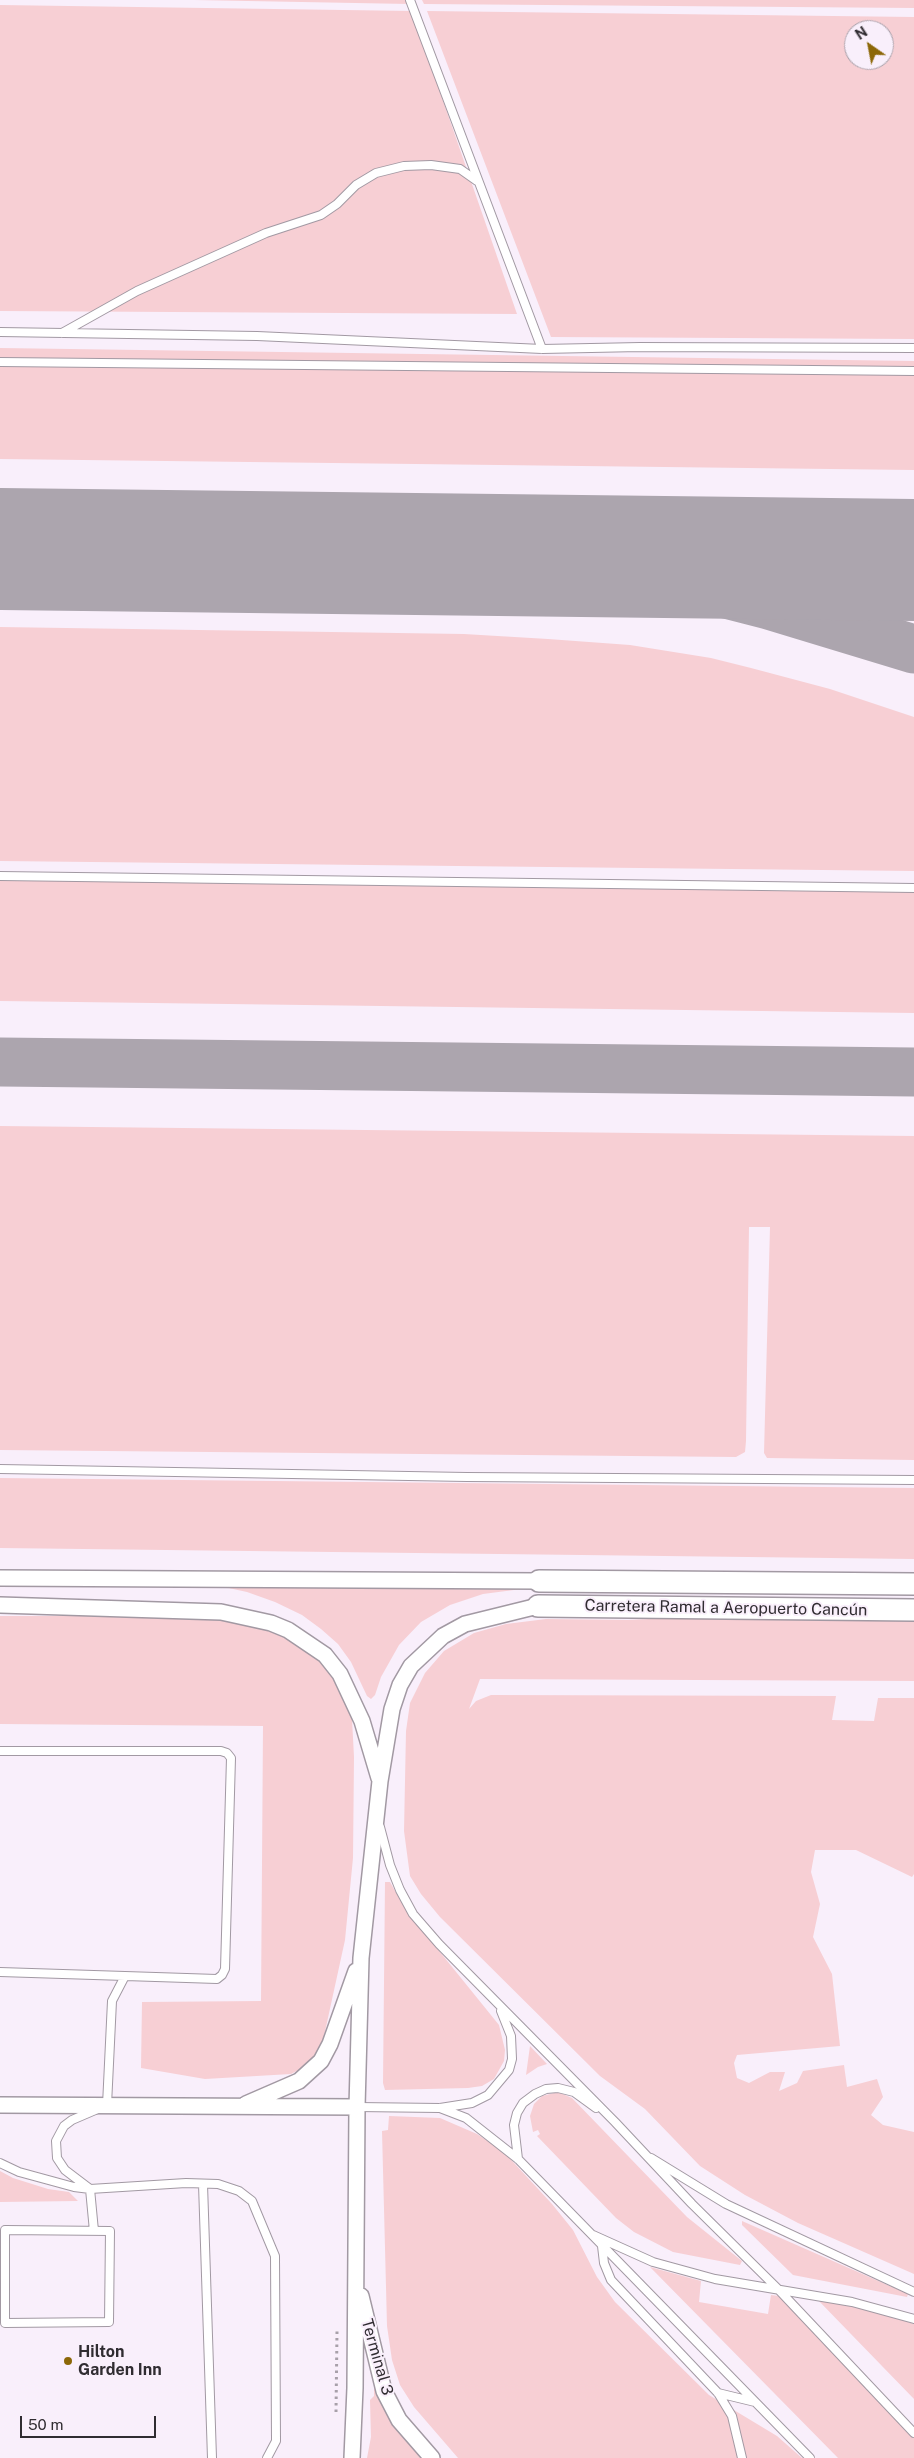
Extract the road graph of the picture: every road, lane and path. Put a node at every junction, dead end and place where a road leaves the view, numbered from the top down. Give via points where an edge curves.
1 (410, 0) edge
2 (477, 181) junction
3 (0, 332) edge
4 (62, 334) junction
5 (914, 348) edge
6 (542, 350) junction
7 (0, 362) edge
8 (914, 371) edge
9 (0, 876) edge
10 (914, 888) edge
11 (0, 1469) edge
12 (914, 1480) edge
13 (0, 1578) edge
14 (539, 1581) joint
15 (914, 1584) edge
16 (0, 1605) edge
17 (538, 1606) joint
18 (914, 1610) edge
19 (0, 1751) edge
20 (380, 1781) junction
21 (377, 1817) junction
22 (361, 1958) junction
23 (0, 1972) edge
24 (125, 1976) junction
25 (499, 2007) junction
26 (0, 2105) edge
27 (107, 2105) junction
28 (238, 2107) junction
29 (357, 2107) junction
30 (440, 2108) junction
31 (615, 2122) junction
32 (640, 2151) junction
33 (518, 2159) junction
34 (0, 2163) edge
35 (203, 2184) junction
36 (90, 2189) junction
37 (94, 2231) junction
38 (589, 2233) junction
39 (602, 2246) junction
40 (355, 2272) junction
41 (778, 2288) junction
42 (914, 2292) edge
43 (914, 2319) edge
44 (718, 2393) junction
45 (755, 2402) junction
46 (914, 2433) edge
47 (212, 2458) edge
48 (267, 2458) edge
49 (352, 2458) edge
50 (432, 2458) edge
51 (742, 2458) edge
52 (810, 2458) edge

1 - 2 lane
2 - 4 lane via 460,170 431,165 404,166 376,173 356,185 321,215 266,233 137,291
2 - 6 lane
3 - 4 lane
4 - 6 lane via 257,336
5 - 6 lane
7 - 8 lane
9 - 10 lane
11 - 12 lane
13 - 14 street
14 - 15 main road, Carretera Ramal a Aeropuerto Cancún
16 - 20 street via 221,1612 288,1630 325,1655 340,1674 362,1721
17 - 18 main road, Carretera Ramal a Aeropuerto Cancún
17 - 20 street via 465,1624 442,1636 412,1666 400,1685 392,1709
19 - 24 lane via 221,1751 231,1758 225,1969 222,1976
20 - 21 street
21 - 22 street
21 - 25 lane via 390,1865 414,1914
22 - 28 street via 321,2061 298,2081
22 - 29 street
23 - 24 lane
24 - 27 lane via 112,2001
25 - 30 lane via 511,2036 513,2049 509,2070 488,2095 472,2103
25 - 31 lane
26 - 27 street
27 - 28 street
27 - 36 lane via 72,2120 56,2140 57,2158 65,2170
28 - 29 street
29 - 30 lane
29 - 40 street
30 - 33 lane via 466,2118
31 - 32 lane
31 - 33 lane via 574,2092 546,2089 529,2098 517,2113 514,2125
32 - 41 lane
32 - 42 lane via 726,2204
33 - 38 lane
34 - 36 lane via 37,2177
35 - 36 lane
35 - 47 lane
35 - 48 lane via 229,2187 252,2201 275,2256 276,2441
36 - 37 lane
37 - 37 lane via 5,2230 5,2322 109,2322 110,2231
38 - 39 lane
38 - 41 lane via 653,2262 715,2279
39 - 44 lane via 604,2263 612,2280
39 - 45 lane
40 - 49 street
40 - 50 street, Terminal 3 via 384,2391 399,2420
41 - 43 lane via 852,2302
41 - 46 lane
44 - 45 lane
44 - 51 lane via 732,2416
45 - 52 lane

